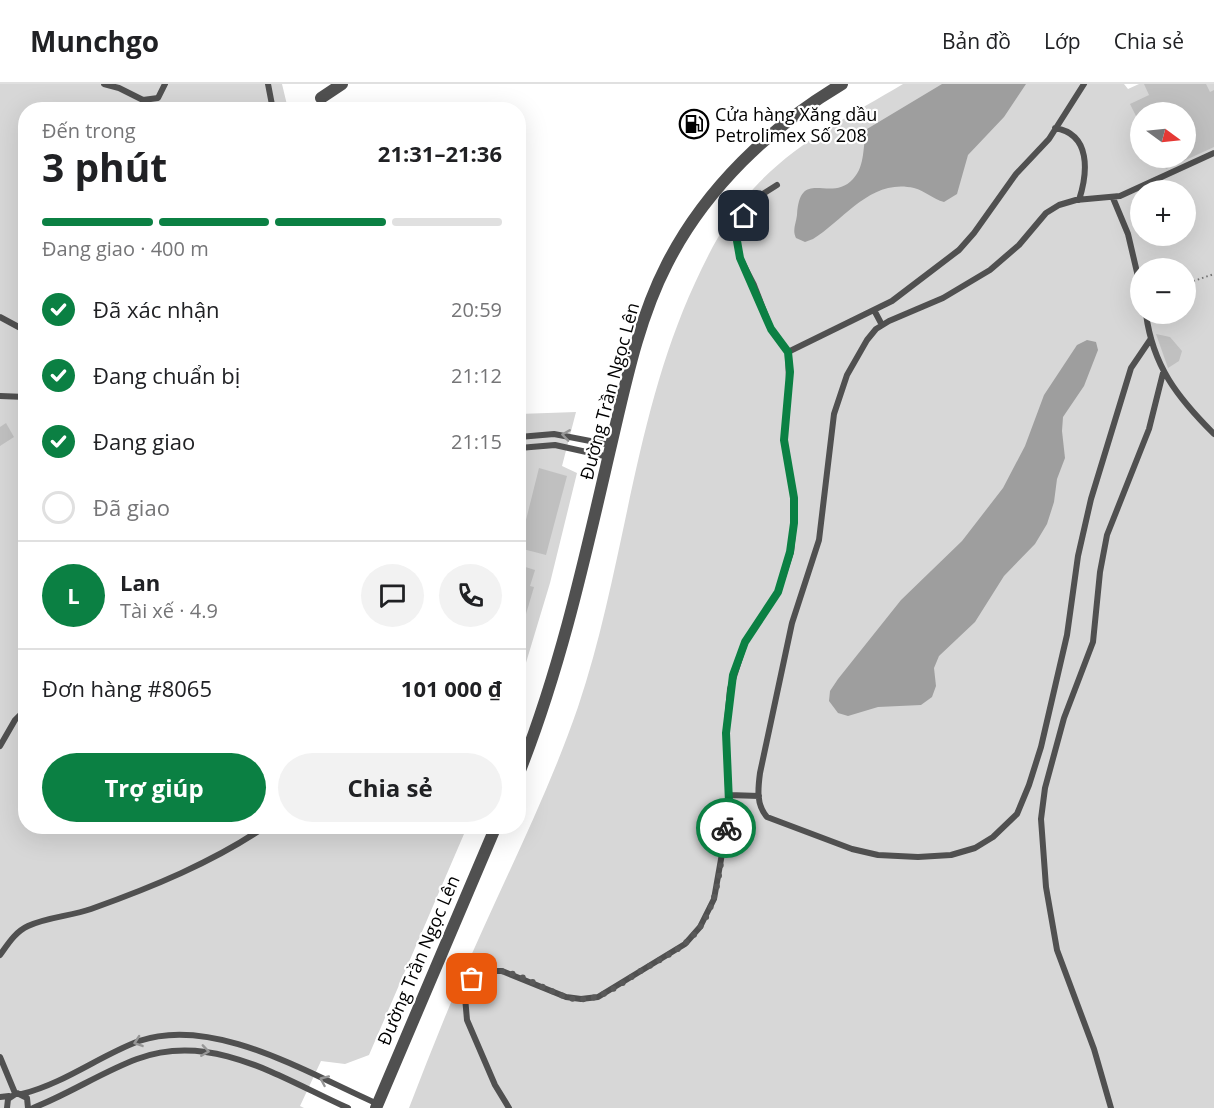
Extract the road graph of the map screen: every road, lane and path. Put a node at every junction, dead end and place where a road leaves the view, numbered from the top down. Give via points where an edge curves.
1 (104, 84) edge
2 (165, 84) edge
3 (268, 84) edge
4 (342, 84) edge
5 (842, 84) edge
6 (1084, 84) edge
7 (321, 98) dead end
8 (271, 102) edge
9 (1055, 128) junction
10 (1214, 153) edge
11 (777, 185) dead end
12 (1113, 198) junction
13 (1079, 200) junction
14 (1134, 258) edge
15 (1214, 274) edge
16 (1196, 280) edge
17 (874, 309) junction
18 (0, 317) edge
19 (1148, 324) edge
20 (882, 325) junction
21 (18, 327) edge
22 (1150, 340) junction
23 (788, 352) junction
24 (1163, 373) junction
25 (0, 396) edge
26 (18, 397) edge
27 (1214, 434) edge
28 (526, 436) edge
29 (526, 447) edge
30 (610, 451) junction
31 (18, 717) edge
32 (0, 746) edge
33 (526, 753) edge
34 (1036, 763) junction
35 (1050, 766) junction
36 (729, 795) junction
37 (759, 796) junction
38 (252, 834) edge
39 (493, 834) edge
40 (0, 956) edge
41 (0, 1057) edge
42 (16, 1094) junction
43 (0, 1097) edge
44 (377, 1106) edge
45 (7, 1108) edge
46 (28, 1108) edge
47 (33, 1108) edge
48 (348, 1108) edge
49 (508, 1108) edge
50 (1111, 1108) edge

1 - 2 lane via 149,100 158,98
3 - 8 lane
4 - 7 street
5 - 30 street, Đường Trần Ngọc Lên via 798,112 759,145 709,201 680,242 646,316
6 - 9 lane
9 - 13 lane via 1073,134 1083,150 1084,179
9 - 17 lane via 964,246 904,293
10 - 12 lane
11 - 23 lane via 748,209 737,241 740,258 771,329
12 - 13 lane
12 - 14 lane
13 - 20 lane via 1052,208 1005,258 963,287
15 - 16 path
17 - 20 lane
17 - 23 lane
18 - 21 lane
19 - 22 lane
20 - 37 lane via 871,334 853,363 834,414 819,540 792,623
22 - 24 lane
22 - 34 lane via 1131,368 1086,515 1067,635
23 - 36 lane via 784,440 794,498 793,537 778,592 745,642 733,675 726,733
24 - 27 lane
24 - 35 lane via 1149,429 1107,535 1093,642 1066,710
25 - 26 lane
30 -> 28 lane via 554,434
29 - 30 lane via 555,445
30 - 33 street, Đường Trần Ngọc Lên via 558,661
31 - 32 lane
34 - 35 lane
34 - 37 lane via 1022,805 1011,822 981,845 941,856 878,855 838,845 771,820 761,810
35 - 50 lane via 1041,835 1048,907 1064,972 1094,1049
36 - 37 lane
36 - 49 lane via 714,899 700,927 675,951 590,999 566,997 502,971 485,971 472,979 465,997 467,1020
38 - 40 lane via 134,892 29,926 16,934
39 - 44 street, Đường Trần Ngọc Lên
41 - 42 lane
42 - 43 lane
44 -> 42 lane via 235,1042 181,1034 140,1041 66,1077
42 - 45 lane
42 - 46 lane via 29,1101
47 -> 48 lane via 134,1060 182,1049 231,1056

